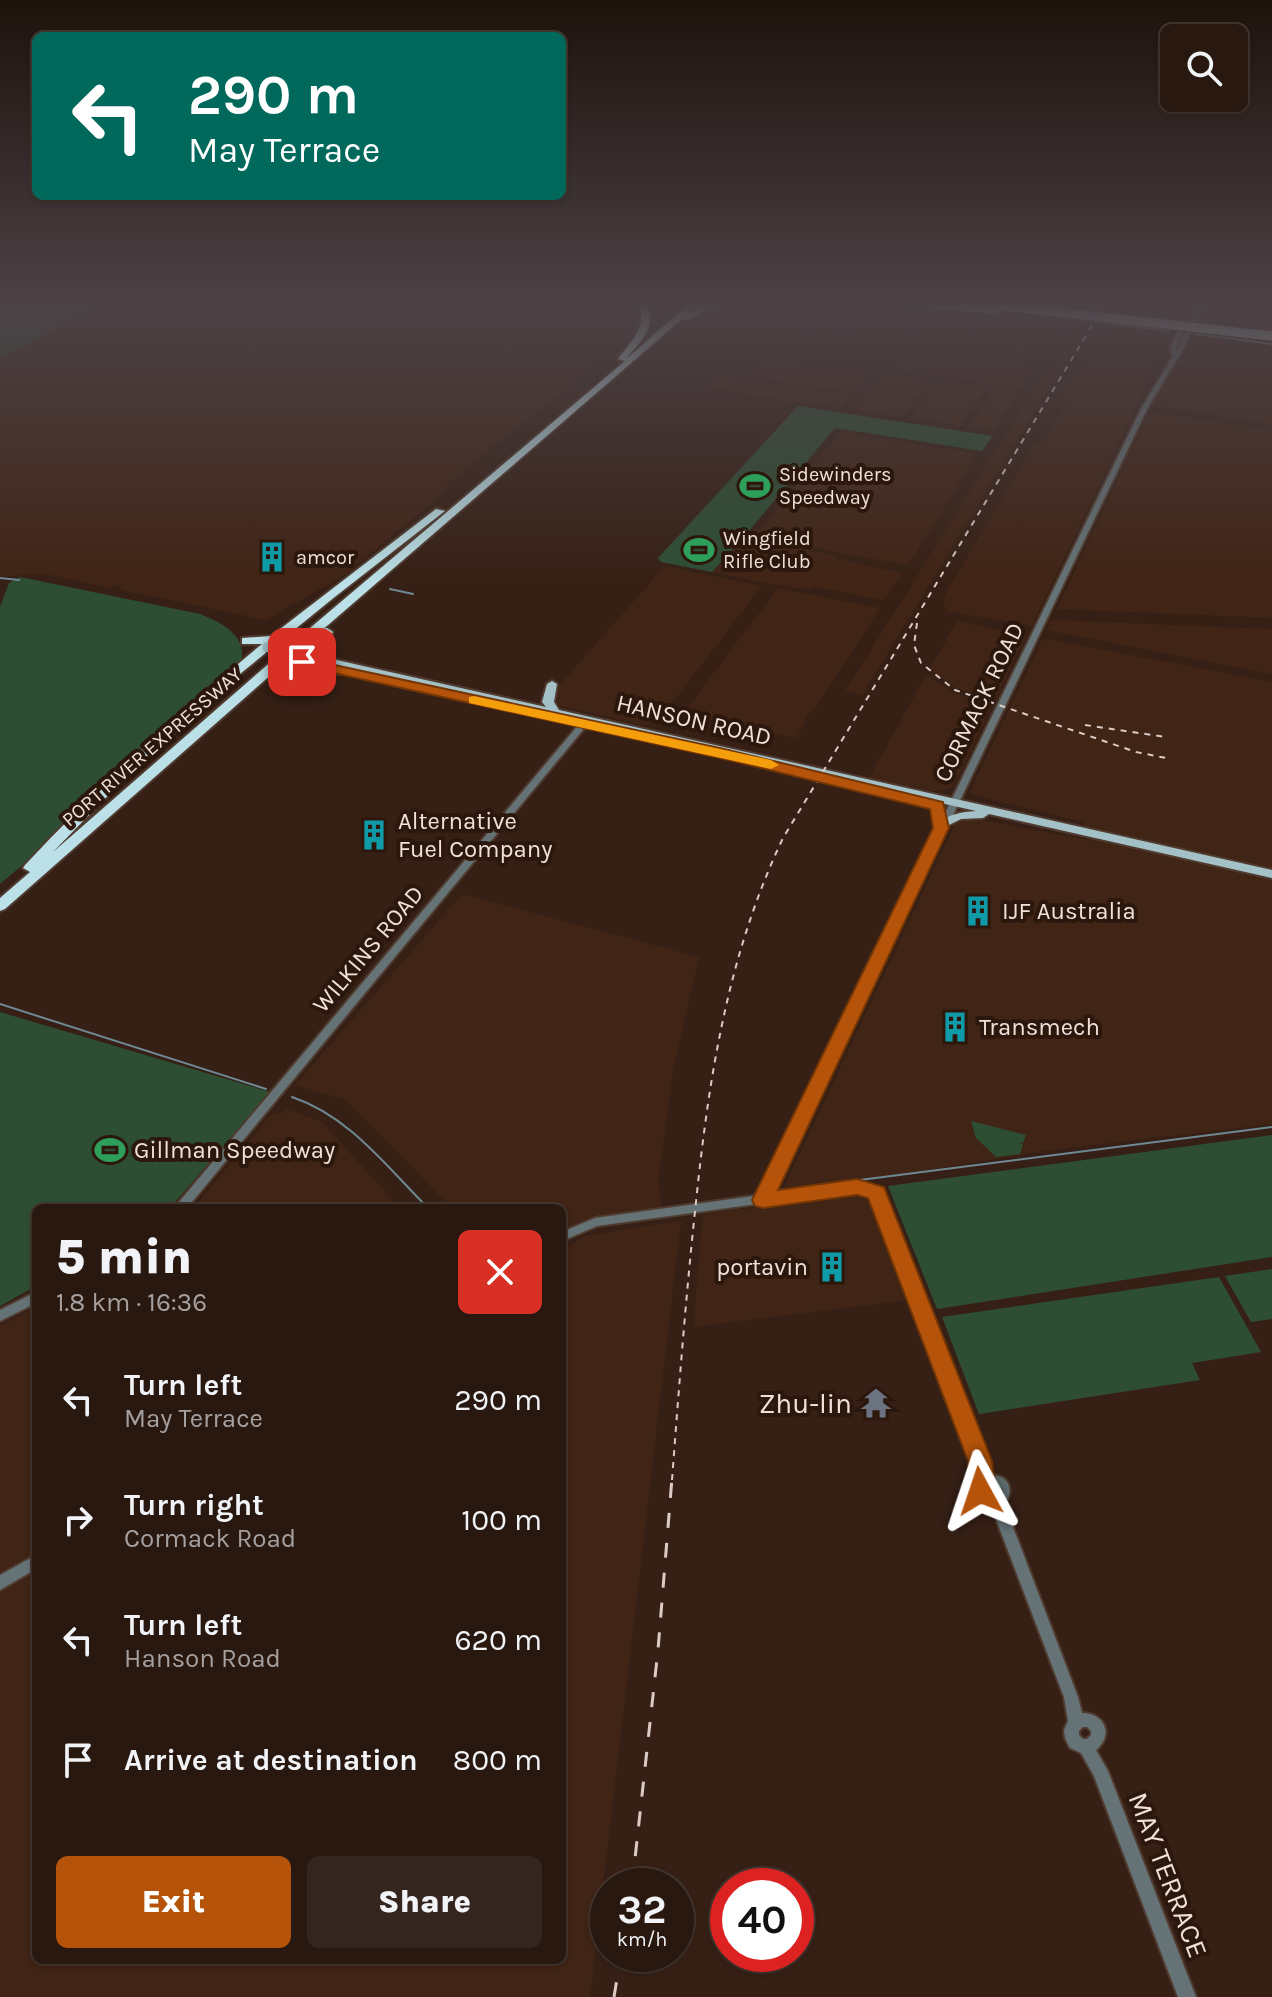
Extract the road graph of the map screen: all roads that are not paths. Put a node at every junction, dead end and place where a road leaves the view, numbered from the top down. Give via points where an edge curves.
1 (580, 397) edge
2 (586, 397) edge
3 (1151, 397) edge
4 (480, 486) junction
5 (327, 632) junction
6 (260, 645) junction
7 (321, 659) junction
8 (294, 661) junction
9 (341, 670) joint
10 (552, 684) dead end
11 (554, 711) junction
12 (586, 721) junction
13 (790, 764) junction
14 (162, 765) junction
15 (773, 765) junction
16 (963, 788) junction
17 (934, 800) junction
18 (954, 804) junction
19 (979, 810) junction
20 (942, 826) junction
21 (1272, 874) edge
22 (19, 880) junction
23 (0, 896) edge
24 (0, 906) edge
25 (763, 1200) junction
26 (183, 1204) edge
27 (566, 1235) edge
28 (32, 1299) edge
29 (0, 1316) edge
30 (32, 1563) edge
31 (0, 1583) edge
32 (1187, 1997) edge

1 - 4 highway, PORT RIVER EXPRESSWAY
2 - 4 highway, PORT RIVER EXPRESSWAY
3 - 16 street, CORMACK ROAD
4 - 5 highway via 414,557
4 - 6 highway
4 - 14 highway, PORT RIVER EXPRESSWAY
4 - 22 highway, PORT RIVER EXPRESSWAY via 256,672
5 - 7 highway via 316,651
5 - 8 highway
6 - 8 main road, HANSON ROAD
6 - 22 highway via 247,664 140,758
7 - 8 main road, HANSON ROAD
7 - 11 main road, HANSON ROAD
8 - 9 highway
8 - 14 highway
9 - 12 main road, HANSON ROAD
10 - 11 main road via 548,702
11 - 12 main road, HANSON ROAD
12 - 13 main road, HANSON ROAD
12 - 15 main road, HANSON ROAD
12 - 26 street, WILKINS ROAD
13 - 15 main road
13 - 17 main road, HANSON ROAD
14 - 24 highway, PORT RIVER EXPRESSWAY
15 - 17 main road, HANSON ROAD
16 - 17 main road
16 - 18 street, CORMACK ROAD
16 - 19 main road via 963,801
17 - 18 main road, HANSON ROAD
17 - 20 main road
18 - 19 main road, HANSON ROAD
18 - 20 street, CORMACK ROAD
19 - 20 main road
19 - 21 main road, HANSON ROAD
20 - 25 street, CORMACK ROAD
22 - 23 highway, PORT RIVER EXPRESSWAY
25 - 27 street via 595,1222
25 - 32 street, MAY TERRACE via 857,1187 876,1193 989,1482 1004,1491 996,1501 1071,1697 1081,1721 1098,1731 1090,1745
28 - 29 street
30 - 31 street

